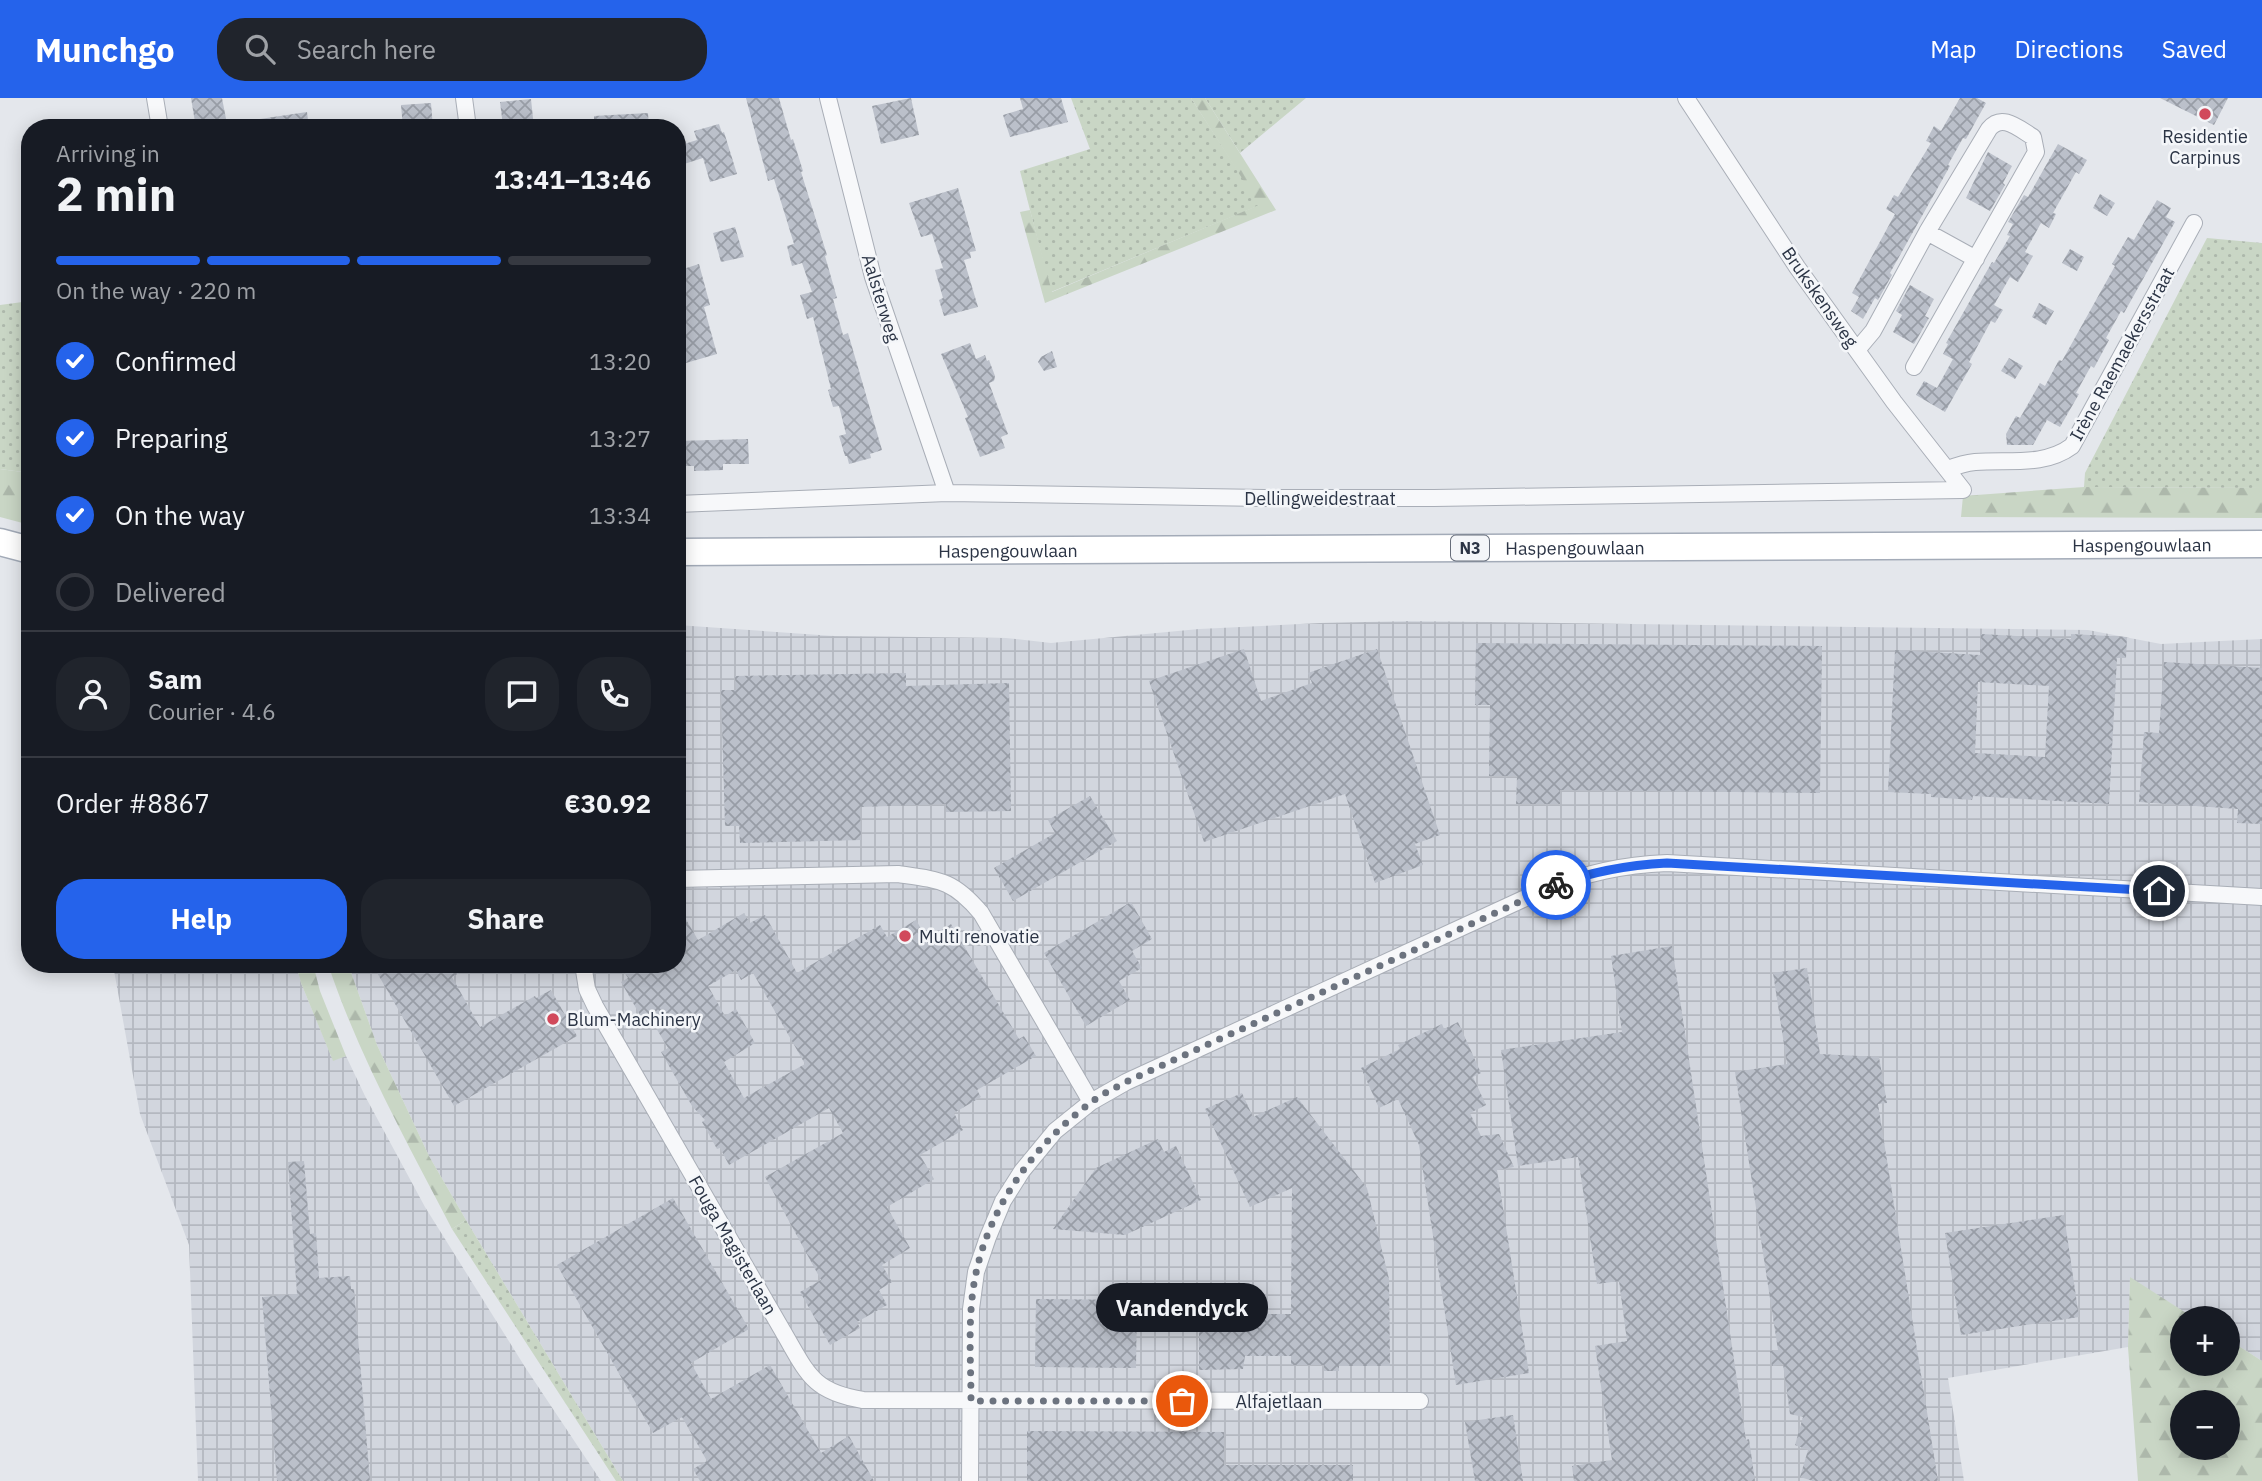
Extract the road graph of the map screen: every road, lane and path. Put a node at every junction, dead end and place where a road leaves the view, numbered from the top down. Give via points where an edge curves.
1 (155, 98) edge
2 (464, 98) edge
3 (828, 98) edge
4 (1686, 98) edge
5 (158, 119) edge
6 (467, 119) edge
7 (2194, 223) dead end
8 (1927, 232) junction
9 (1976, 258) junction
10 (1857, 350) junction
11 (1914, 367) dead end
12 (1948, 469) junction
13 (1963, 490) joint
14 (947, 493) junction
15 (686, 504) edge
16 (0, 542) edge
17 (2262, 544) edge
18 (21, 548) edge
19 (686, 552) edge
20 (0, 557) edge
21 (21, 557) edge
22 (686, 879) edge
23 (2262, 897) edge
24 (584, 973) edge
25 (1091, 1102) junction
26 (971, 1401) junction
27 (1420, 1401) dead end
28 (970, 1481) edge

1 - 5 street
2 - 6 street
3 - 14 street, Aalsterweg via 873,277
4 - 10 street, Brukskensweg
7 - 12 street, Irène Raemaekersstraat via 2072,446 2045,460 1971,462
8 - 9 street
8 - 9 street via 1989,129 2004,120 2033,137 2036,152
8 - 10 street via 1873,331
9 - 11 street
10 - 12 street, Brukskensweg
12 - 13 street, Brukskensweg
13 - 14 street, Dellingweidestraat via 1421,498
14 - 15 street, Dellingweidestraat
16 - 18 main road
17 - 19 main road, Haspengouwlaan / N3
20 - 21 main road
22 - 25 street via 898,874 953,886 981,913
23 - 25 street via 1667,863 1628,865 1545,889
24 - 26 street, Fouga Magisterlaan via 595,1006 812,1379 846,1398
25 - 26 street via 1055,1131 1022,1171 988,1237 976,1272 971,1309
26 - 27 street, Alfajetlaan
26 - 28 street

